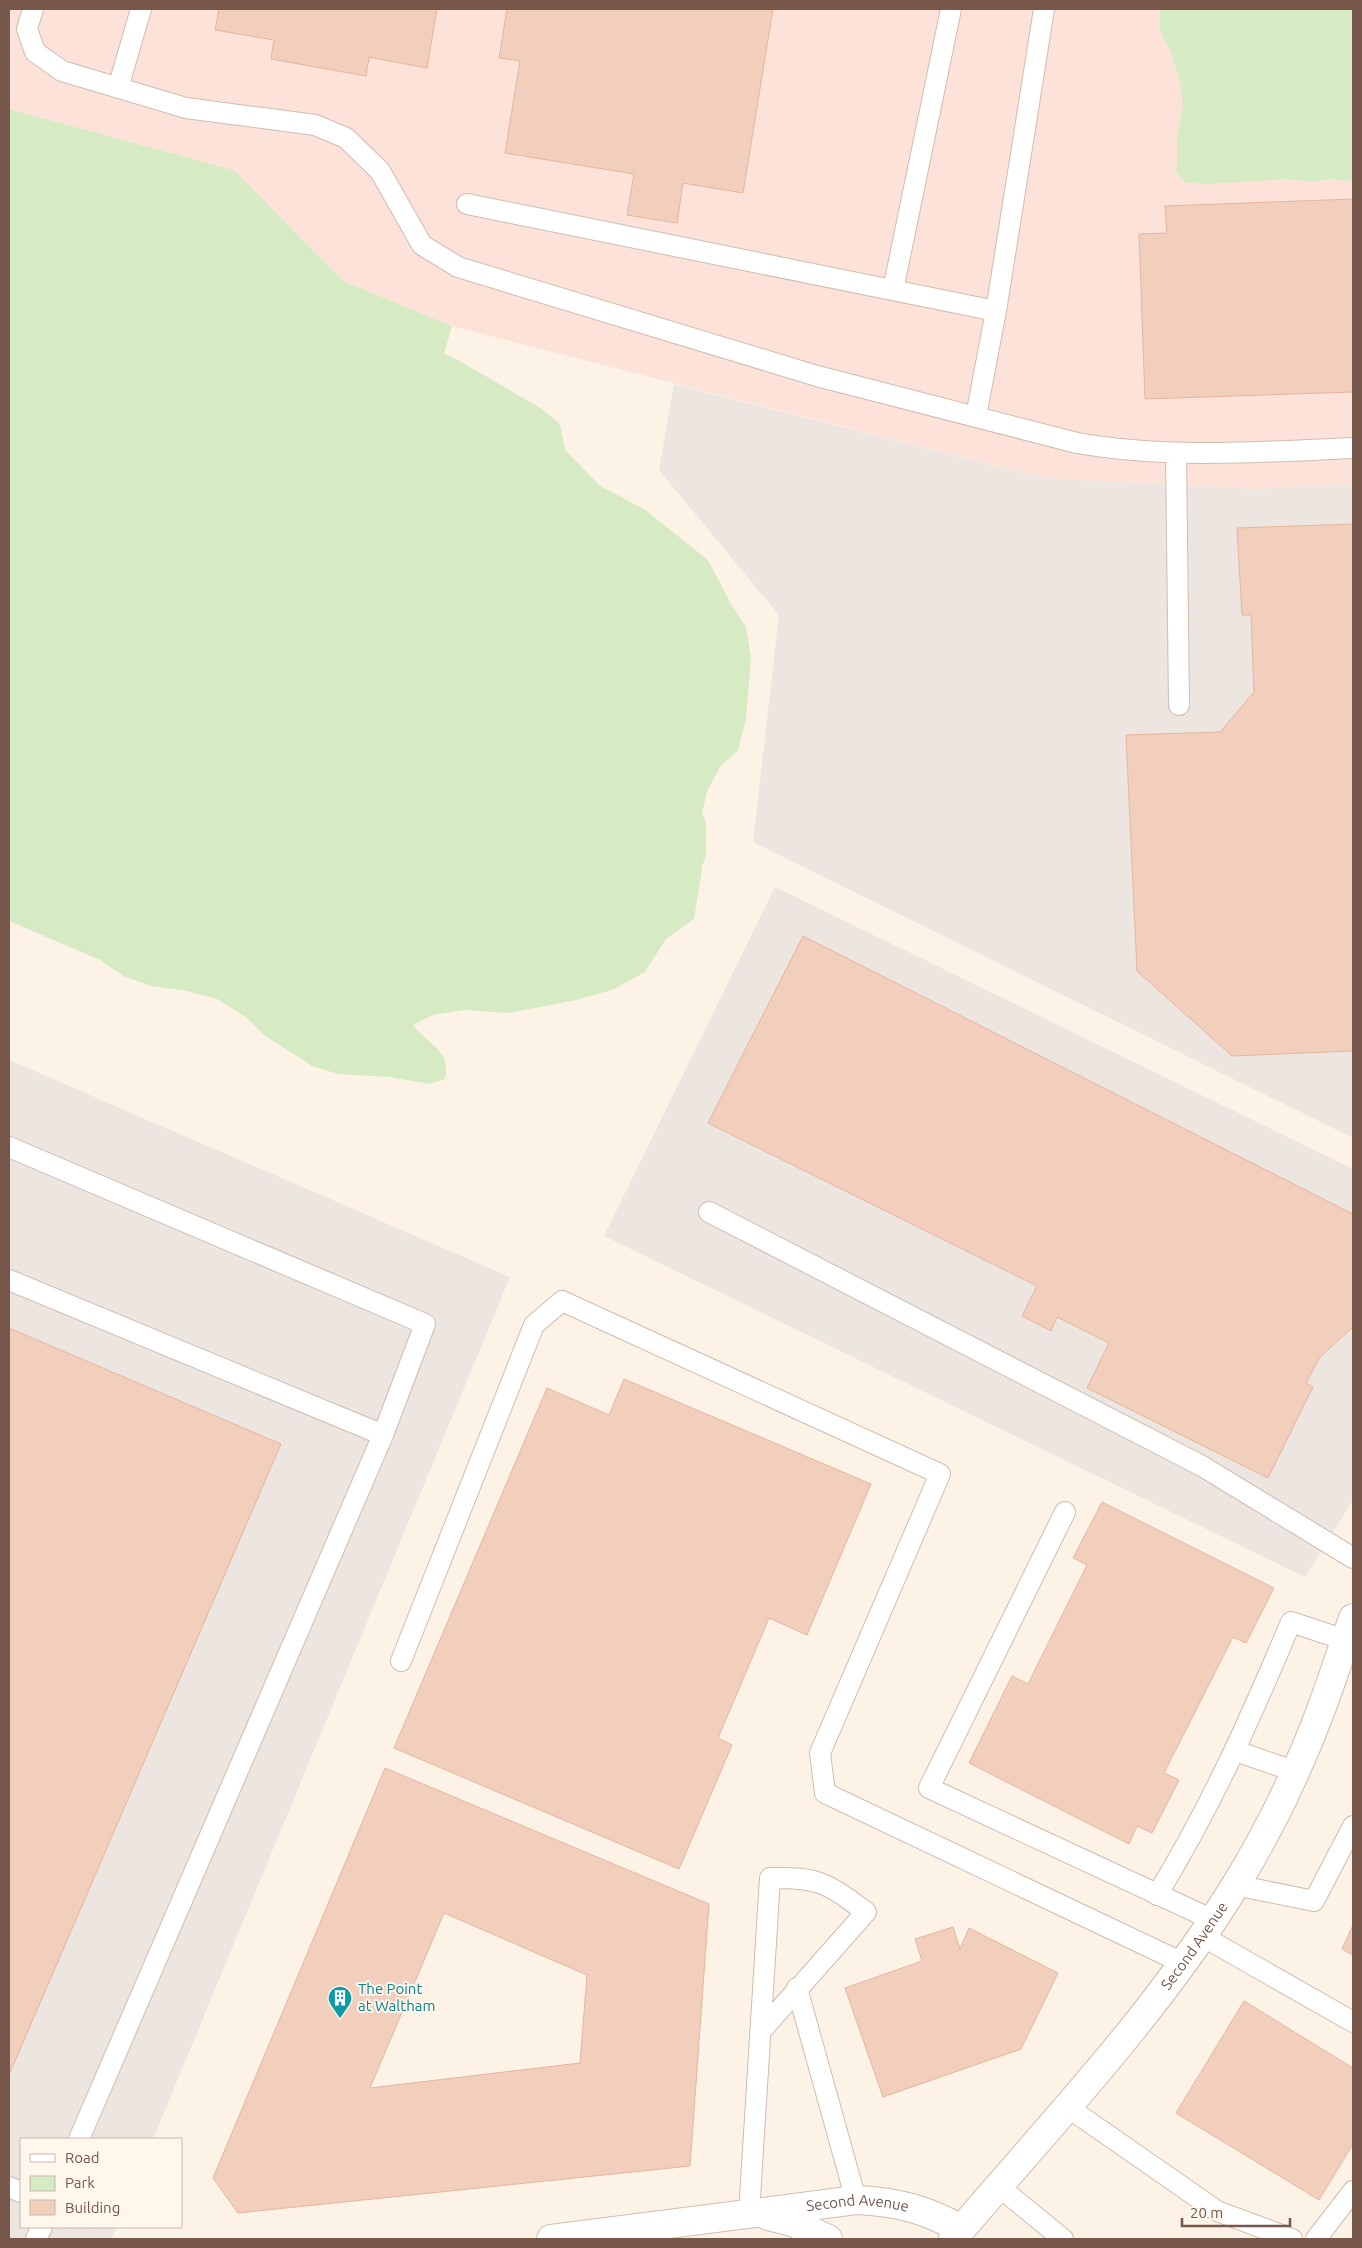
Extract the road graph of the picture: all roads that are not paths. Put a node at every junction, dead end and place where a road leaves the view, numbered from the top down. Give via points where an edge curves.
1 (33, 9) edge
2 (141, 9) edge
3 (951, 9) edge
4 (1044, 9) edge
5 (118, 88) junction
6 (467, 204) dead end
7 (893, 290) junction
8 (996, 311) junction
9 (976, 416) junction
10 (1353, 448) edge
11 (1176, 453) junction
12 (1179, 705) dead end
13 (9, 1147) edge
14 (710, 1212) dead end
15 (9, 1280) edge
16 (383, 1435) junction
17 (1065, 1512) dead end
18 (1353, 1558) edge
19 (1349, 1629) edge
20 (401, 1661) dead end
21 (1236, 1751) junction
22 (1296, 1772) junction
23 (1353, 1826) edge
24 (1235, 1885) junction
25 (1157, 1895) junction
26 (1207, 1928) junction
27 (1183, 1963) junction
28 (797, 1988) junction
29 (1353, 2022) edge
30 (760, 2032) junction
31 (1066, 2106) junction
32 (79, 2138) edge
33 (998, 2186) junction
34 (1353, 2191) edge
35 (856, 2200) junction
36 (749, 2214) junction
37 (957, 2234) edge
38 (551, 2239) edge
39 (828, 2239) edge
40 (1063, 2239) edge
41 (1292, 2239) edge
42 (1316, 2239) edge

1 - 5 lane via 28,29 35,52 62,72
2 - 5 lane
3 - 7 lane
4 - 8 lane
5 - 9 lane via 186,108 315,124 346,138 380,171 422,245 458,267 817,376
6 - 7 lane
7 - 8 lane
8 - 9 lane
9 - 11 lane via 1109,449
10 - 11 lane
11 - 12 lane
13 - 16 lane via 425,1324
14 - 18 lane via 1202,1466
15 - 16 lane
16 - 32 lane
17 - 25 lane via 930,1788
19 - 21 lane via 1291,1622
19 - 22 street, Second Avenue
20 - 27 lane via 534,1324 562,1301 940,1474 820,1753 825,1793
21 - 22 lane
21 - 25 lane via 1189,1842
22 - 24 street, Second Avenue
23 - 24 lane via 1314,1901
24 - 26 street, Second Avenue
25 - 26 lane
26 - 27 street, Second Avenue
26 - 29 lane
27 - 31 street, Second Avenue
28 - 30 lane
28 - 30 lane via 866,1912 846,1896 818,1881 770,1878
28 - 35 lane
30 - 36 lane
31 - 33 street, Second Avenue
31 - 41 lane via 1218,2211
33 - 37 street, Second Avenue
33 - 40 lane
34 - 42 lane
35 - 36 street, Second Avenue
35 - 37 street, Second Avenue via 917,2208
36 - 38 street, Second Avenue
36 - 39 street, Second Avenue via 792,2222

